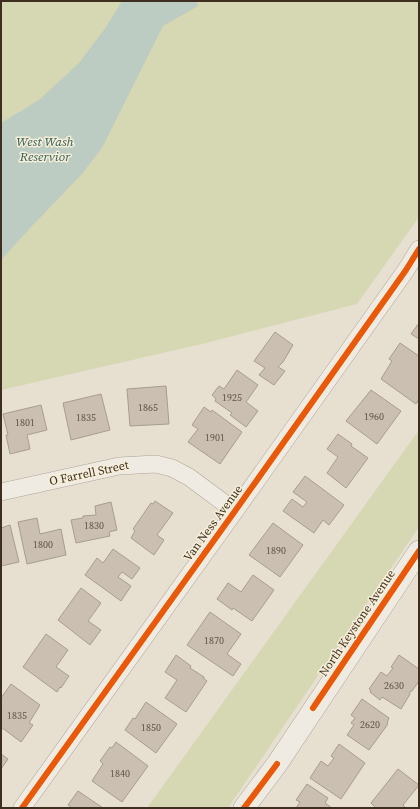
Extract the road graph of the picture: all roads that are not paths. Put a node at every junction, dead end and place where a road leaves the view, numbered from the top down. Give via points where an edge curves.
1 (419, 249) edge
2 (1, 492) edge
3 (235, 511) junction
4 (419, 550) edge
5 (22, 808) edge
6 (244, 808) edge

1 - 3 street, Van Ness Avenue
2 - 3 street, O Farrell Street via 118,466 156,464 172,468 189,477
3 - 5 street, Van Ness Avenue
4 - 6 street, North Keystone Avenue via 277,764

